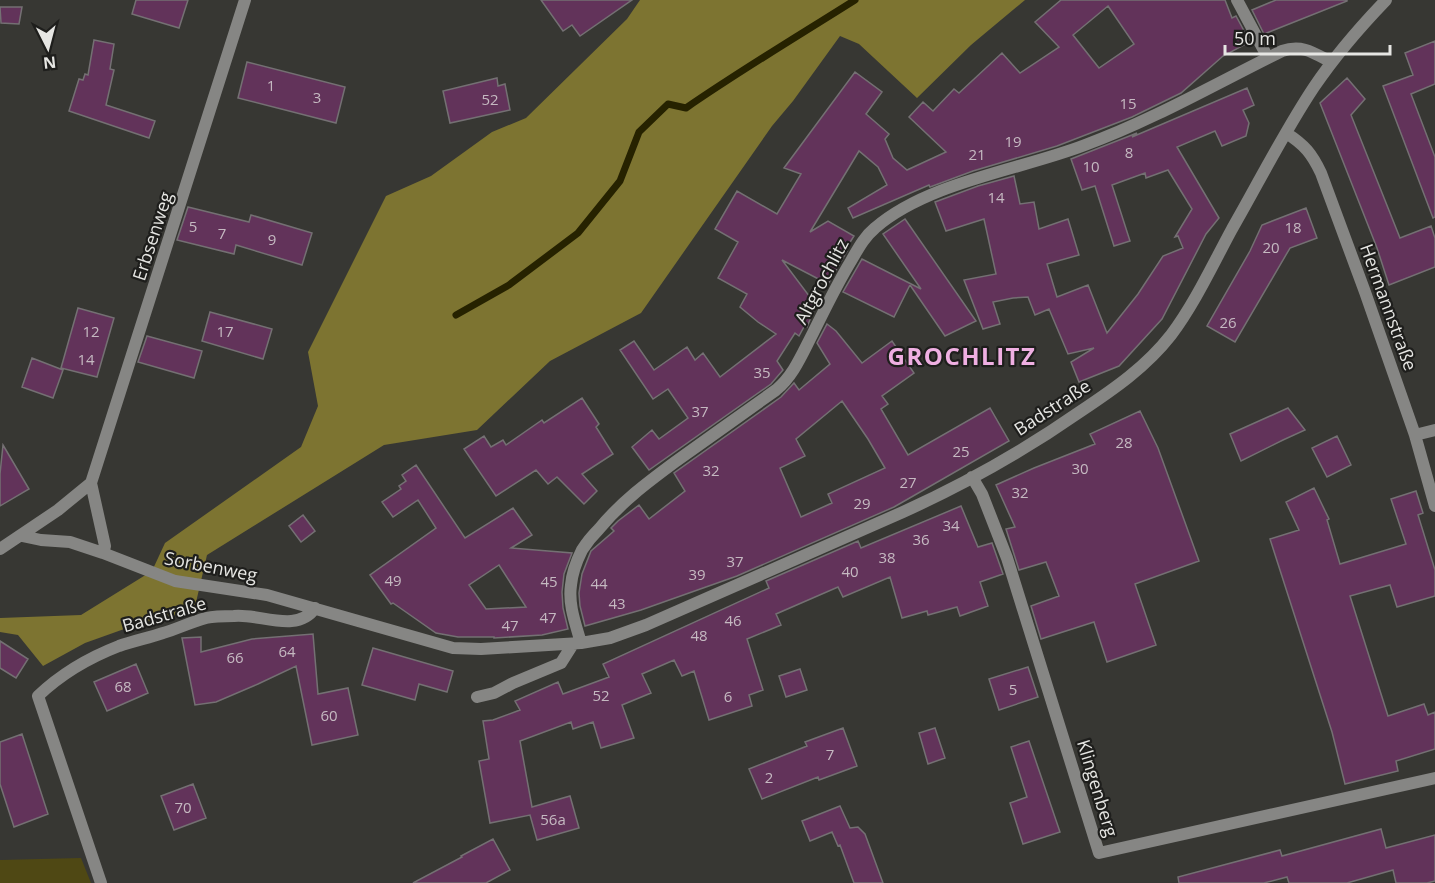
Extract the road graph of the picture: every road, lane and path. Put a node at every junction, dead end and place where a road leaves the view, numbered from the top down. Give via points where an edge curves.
1 (245, 0) edge
2 (1237, 0) edge
3 (1386, 0) edge
4 (1268, 58) junction
5 (1331, 62) junction
6 (1286, 133) junction
7 (1435, 430) edge
8 (1415, 435) junction
9 (972, 477) junction
10 (91, 483) junction
11 (1435, 506) edge
12 (22, 536) junction
13 (0, 549) edge
14 (102, 553) junction
15 (315, 608) junction
16 (577, 644) junction
17 (477, 697) dead end
18 (1435, 778) edge
19 (101, 883) edge

1 - 10 street, Erbsenweg
2 - 4 street
3 - 5 street, Badstraße
4 - 5 street, Altgrochlitz via 1292,48 1310,51
4 - 16 street, Altgrochlitz via 1085,146 921,199 873,230 839,280 786,382 627,499 582,550 570,592
5 - 6 street, Badstraße
6 - 8 street, Hermannstraße via 1306,147 1321,173
6 - 9 street, Badstraße via 1183,318 1155,354 1126,380 1051,432
7 - 8 street
8 - 11 street, Hermannstraße
9 - 16 street, Badstraße via 903,512 646,625
9 - 18 street, Klingenberg via 1006,558 1100,853
10 - 12 street
10 - 14 street via 105,546
12 - 13 street
12 - 14 street, Sorbenweg via 70,542
14 - 15 street, Sorbenweg via 175,581 267,595
15 - 16 street, Badstraße via 453,648
15 - 19 street, Badstraße via 303,619 284,621 245,615 206,618 80,663 38,696
16 - 17 street via 561,663

